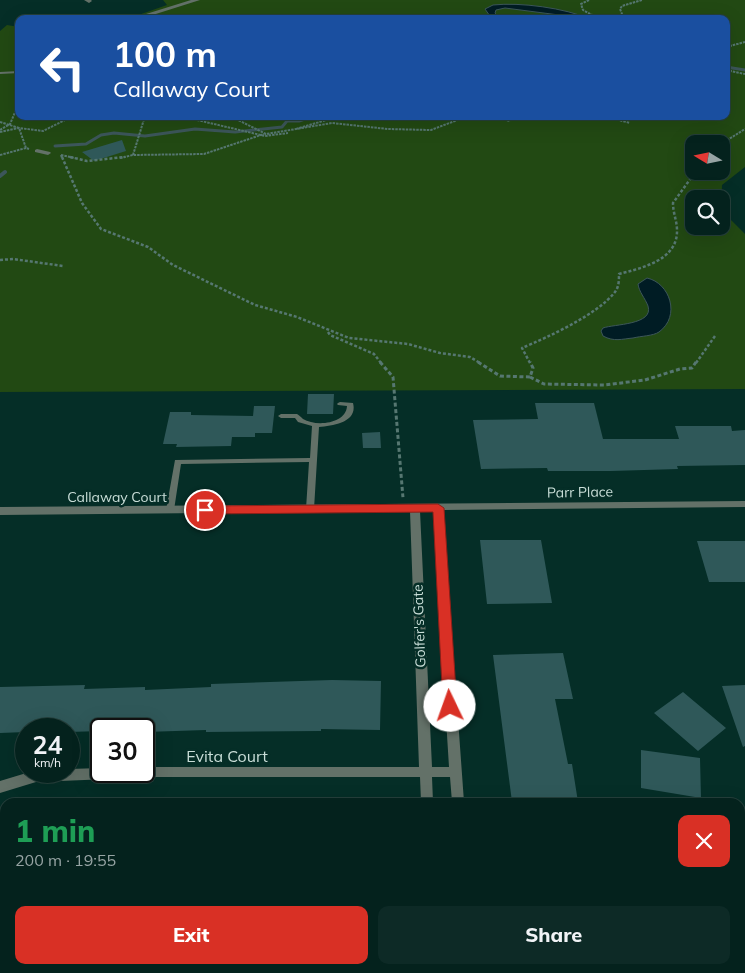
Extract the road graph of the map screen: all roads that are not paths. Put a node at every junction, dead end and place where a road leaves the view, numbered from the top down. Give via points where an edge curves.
1 (197, 0) edge
2 (146, 15) edge
3 (15, 72) edge
4 (0, 73) edge
5 (37, 151) road end
6 (48, 153) road end
7 (340, 404) dead end
8 (281, 416) dead end
9 (316, 425) junction
10 (313, 460) junction
11 (745, 504) edge
12 (438, 508) junction
13 (310, 509) junction
14 (409, 509) junction
15 (170, 510) junction
16 (0, 511) edge
17 (456, 772) junction
18 (426, 773) junction
19 (0, 788) edge
20 (427, 798) edge
21 (458, 798) edge

1 - 2 street
3 - 4 lane
5 - 6 lane
7 - 9 lane via 352,404 346,418 334,424
8 - 9 lane via 297,416
9 - 10 lane
10 - 13 lane
10 - 15 lane via 178,462
11 - 12 street, Parr Place
12 - 14 street, Parr Place
12 - 17 street, Golfer's Gate
13 - 14 street, Callaway Court
13 - 15 street, Callaway Court
14 - 18 street, Golfer's Gate
15 - 16 street, Callaway Court
17 - 18 street, Evita Court
17 - 21 street, Golfer's Gate
18 - 19 street, Evita Court via 157,772 36,776
18 - 20 street, Golfer's Gate

